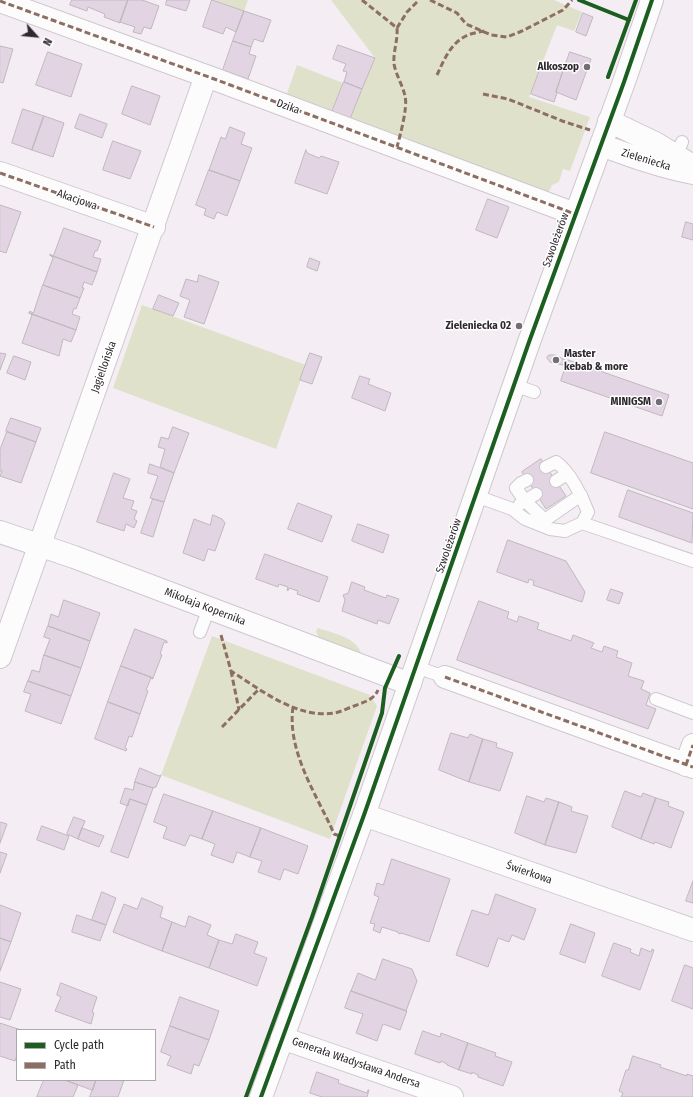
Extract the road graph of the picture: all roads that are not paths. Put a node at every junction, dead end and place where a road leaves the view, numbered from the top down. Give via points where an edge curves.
1 (652, 0) edge
2 (0, 1) edge
3 (206, 76) junction
4 (609, 121) junction
5 (601, 145) junction
6 (681, 158) edge
7 (0, 173) edge
8 (693, 173) edge
9 (575, 214) junction
10 (154, 226) junction
11 (546, 467) dead end
12 (567, 474) junction
13 (527, 480) dead end
14 (556, 481) dead end
15 (536, 494) dead end
16 (581, 495) junction
17 (476, 496) junction
18 (525, 501) junction
19 (512, 509) junction
20 (582, 523) junction
21 (0, 532) edge
22 (40, 546) junction
23 (693, 561) edge
24 (208, 608) junction
25 (200, 632) dead end
26 (0, 657) edge
27 (413, 675) junction
28 (445, 677) joint
29 (656, 699) dead end
30 (693, 713) edge
31 (691, 759) edge
32 (364, 816) junction
33 (693, 930) edge
34 (282, 1038) junction
35 (261, 1097) edge
36 (452, 1097) edge

1 - 4 street, Szwoleżerów
2 - 3 street, Dzika
3 - 9 street, Dzika
3 - 10 street, Jagiellońska
4 - 5 street, Szwoleżerów
4 - 6 street, Zieleniecka
5 - 6 street, Zieleniecka via 635,158
5 - 9 street, Szwoleżerów
6 - 8 street, Zieleniecka
7 - 10 street, Akacjowa
9 - 17 street, Szwoleżerów via 524,388
10 - 22 street, Jagiellońska
11 - 12 lane via 556,462
12 - 14 lane
12 - 16 lane
13 - 18 lane via 516,488
15 - 18 lane
16 - 18 lane via 545,520
16 - 20 lane via 588,512
17 - 19 lane
17 - 27 street, Szwoleżerów
18 - 19 lane
19 - 20 lane via 525,519 550,529 565,531
20 - 23 lane
21 - 22 street, Mikołaja Kopernika
22 - 24 street, Mikołaja Kopernika
22 - 26 street, Jagiellońska
24 - 25 lane
24 - 27 street, Mikołaja Kopernika
27 - 28 lane
27 - 32 street, Szwoleżerów
28 - 31 street
29 - 30 lane
32 - 33 street, Świerkowa
32 - 34 street, Szwoleżerów
34 - 35 street, Szwoleżerów
34 - 36 street, Generała Władysława Andersa

